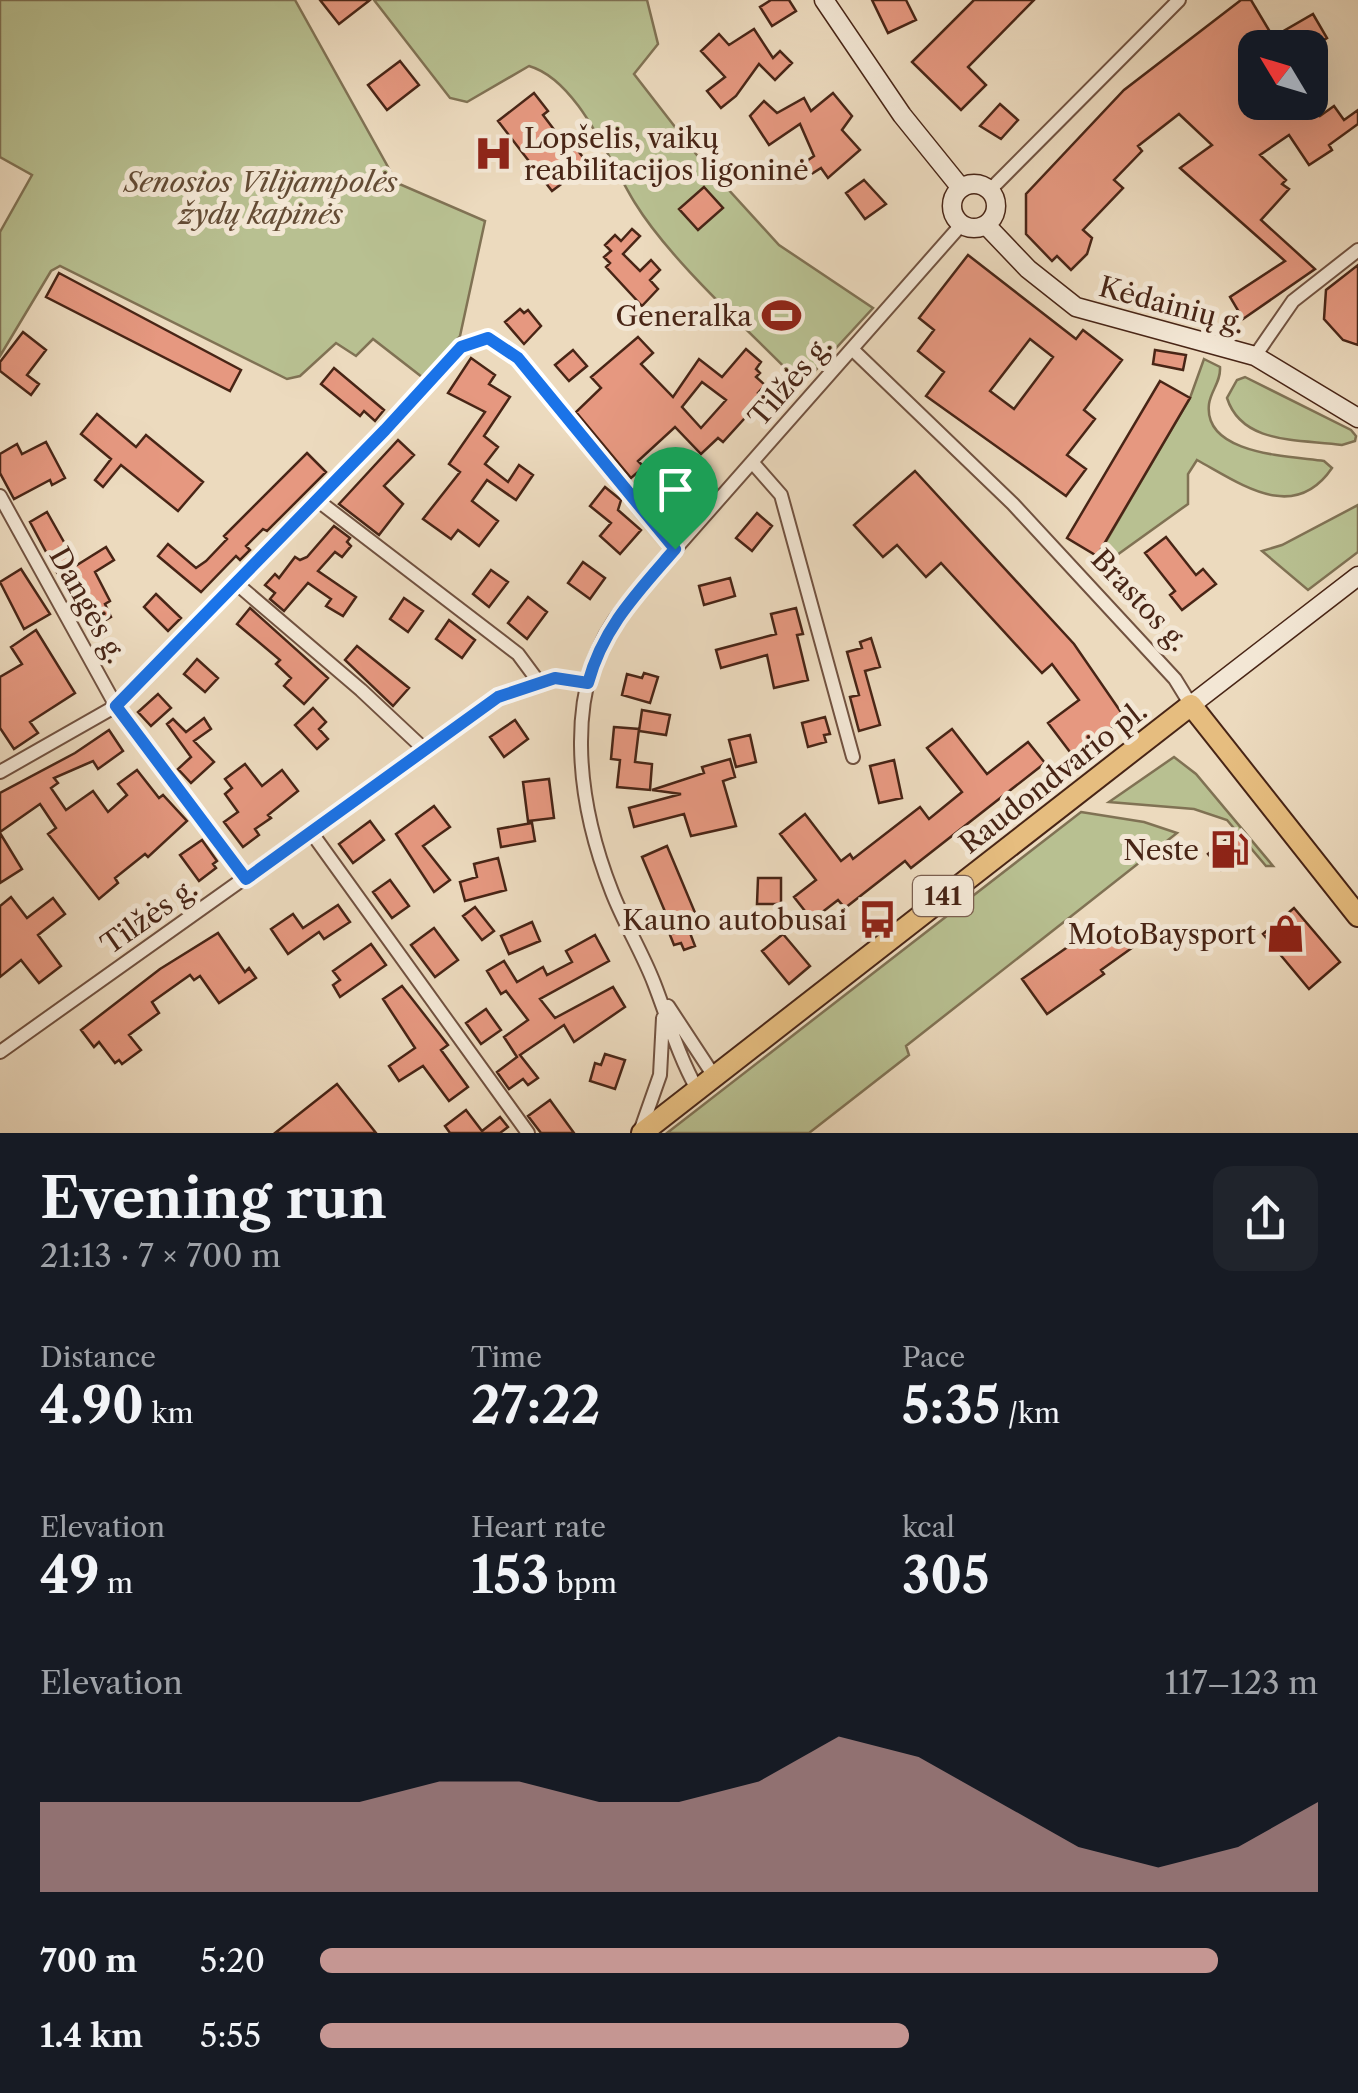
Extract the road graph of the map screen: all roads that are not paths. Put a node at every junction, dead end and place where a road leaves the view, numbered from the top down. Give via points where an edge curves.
1 (824, 0) edge
2 (1178, 0) edge
3 (960, 188) junction
4 (990, 190) junction
5 (986, 225) junction
6 (961, 226) junction
7 (1358, 250) edge
8 (852, 349) junction
9 (1255, 356) junction
10 (1358, 418) edge
11 (752, 462) junction
12 (0, 496) edge
13 (317, 500) junction
14 (675, 549) junction
15 (1358, 576) edge
16 (237, 584) junction
17 (538, 681) junction
18 (588, 683) junction
19 (1191, 705) junction
20 (116, 706) junction
21 (425, 750) junction
22 (853, 756) dead end
23 (0, 772) edge
24 (311, 832) junction
25 (246, 879) junction
26 (1358, 916) edge
27 (654, 982) junction
28 (663, 1010) junction
29 (0, 1052) edge
30 (706, 1083) junction
31 (528, 1133) edge
32 (641, 1133) edge

1 - 3 main road
2 - 4 street
3 - 4 main road via 976,184
3 - 6 main road via 951,211
4 - 5 main road via 996,204
5 - 6 main road
5 - 9 main road, Kėdainių g. via 1076,307
6 - 8 street, Tilžės g.
7 - 9 street via 1293,302
8 - 11 street, Tilžės g.
8 - 19 street, Brastos g. via 1047,540 1175,679
9 - 10 main road, Kėdainių g.
11 - 14 street, Tilžės g.
11 - 22 street via 781,495
12 - 20 street, Dangės g.
13 - 14 street via 461,347 488,338 518,358
13 - 16 street
13 - 17 street via 518,654
14 - 18 street, Tilžės g. via 613,621
15 - 19 main road, Raudondvario pl. / 141
16 - 20 street
16 - 21 street
17 - 18 street, Tilžės g.
17 - 21 street, Tilžės g. via 498,697
18 - 27 street via 580,745 595,835
19 - 26 main road, Brastos g.
19 - 30 main road, Raudondvario pl. / 141
20 - 23 street
20 - 25 street, Dangės g.
21 - 24 street, Tilžės g.
24 - 25 street, Tilžės g.
24 - 31 street
25 - 29 street, Tilžės g.
27 - 28 street
27 - 30 street
28 - 30 street
28 - 32 street via 660,1075
30 - 32 main road, Raudondvario pl. / 141

